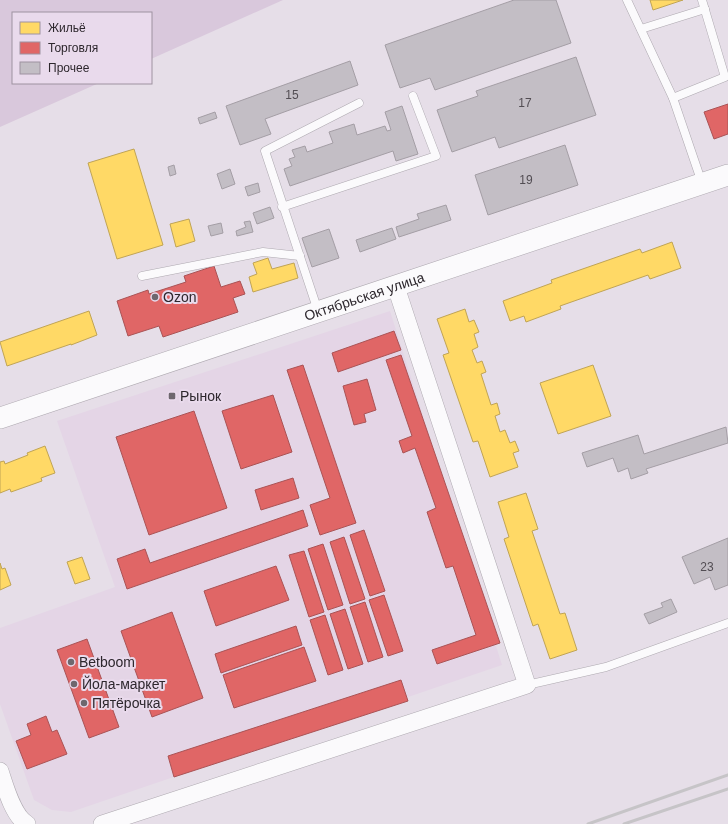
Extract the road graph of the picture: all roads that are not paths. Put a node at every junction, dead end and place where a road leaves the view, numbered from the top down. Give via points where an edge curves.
1 (627, 0) edge
2 (702, 0) edge
3 (705, 9) junction
4 (641, 29) junction
5 (727, 76) edge
6 (413, 96) dead end
7 (673, 98) junction
8 (359, 103) dead end
9 (728, 175) edge
10 (702, 184) junction
11 (282, 207) junction
12 (300, 256) junction
13 (142, 276) dead end
14 (396, 287) junction
15 (318, 311) junction
16 (0, 418) edge
17 (728, 623) edge
18 (527, 685) junction
19 (0, 771) edge
20 (27, 824) edge
21 (102, 824) edge

1 - 4 lane
2 - 3 lane
3 - 4 lane
3 - 5 lane
4 - 7 lane
5 - 7 lane
6 - 11 lane via 436,156
7 - 10 lane
8 - 11 lane via 265,151
9 - 10 street, Октябрьская улица
10 - 14 street, Октябрьская улица
11 - 12 lane
12 - 13 lane via 263,252
12 - 15 lane
14 - 15 street, Октябрьская улица
14 - 18 street
15 - 16 street, Октябрьская улица
17 - 18 lane via 606,667
18 - 21 street
19 - 20 street via 10,800 23,822

